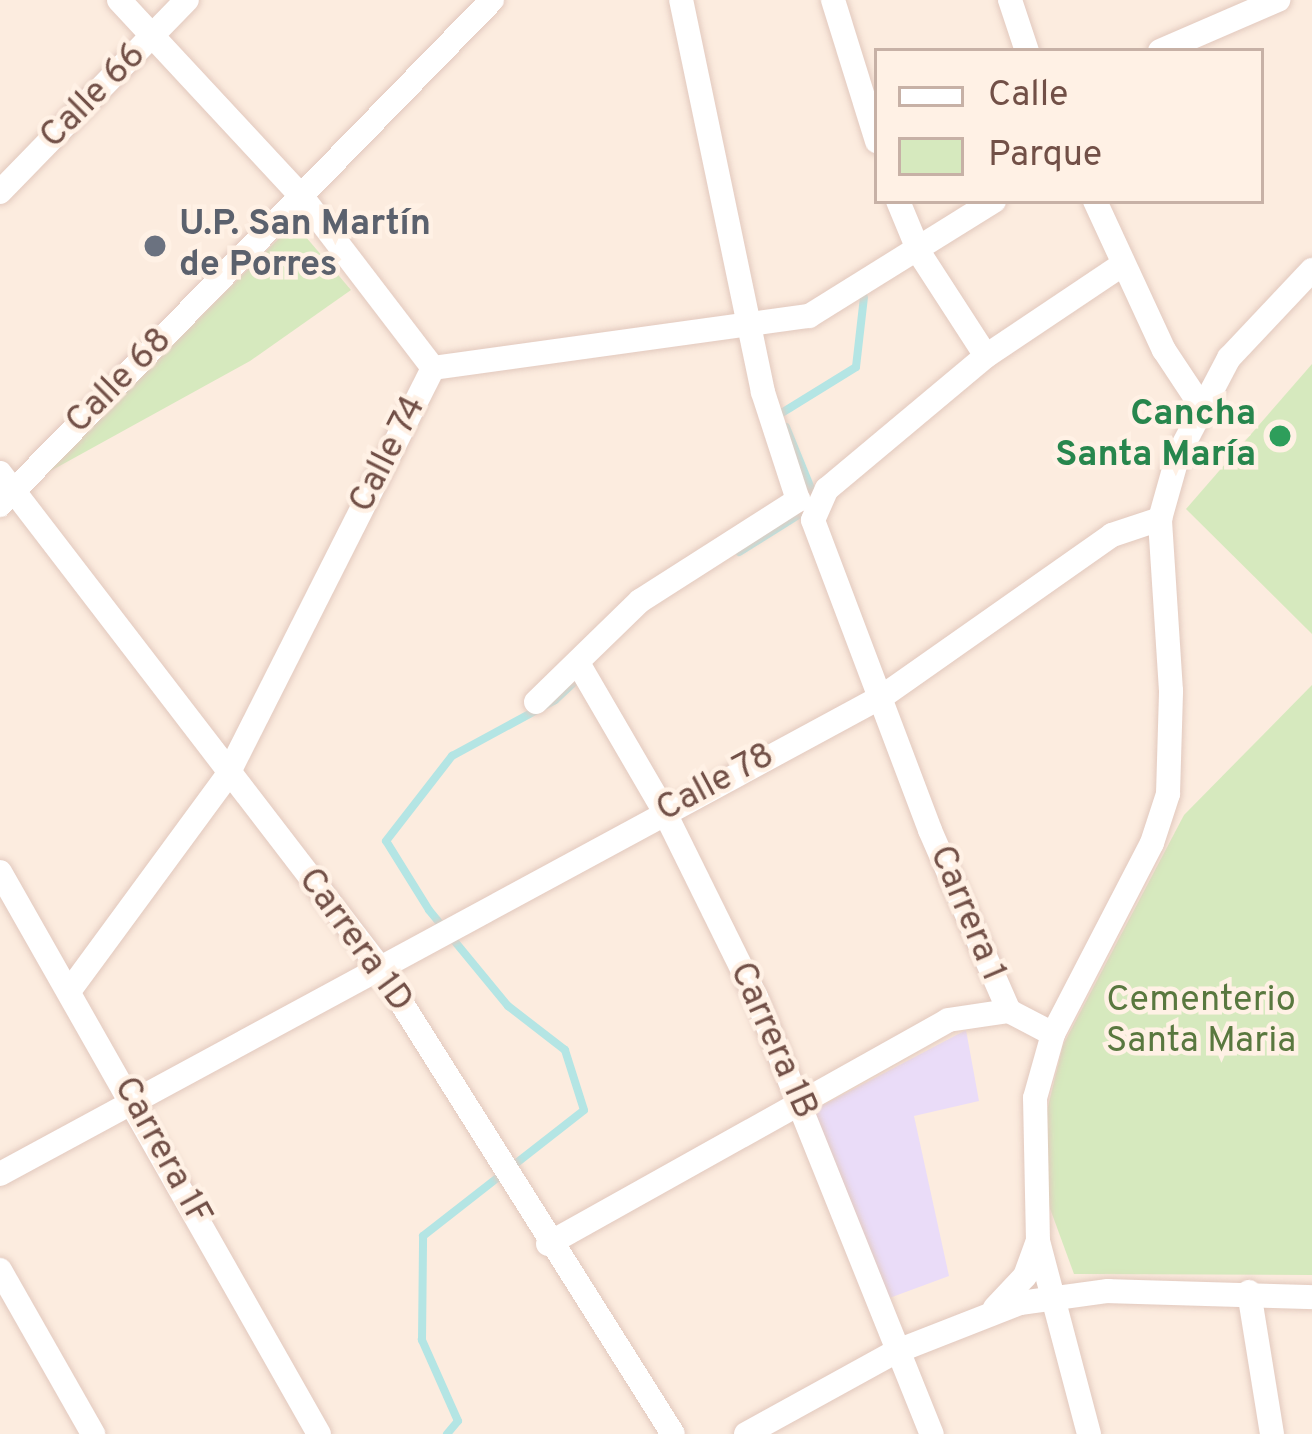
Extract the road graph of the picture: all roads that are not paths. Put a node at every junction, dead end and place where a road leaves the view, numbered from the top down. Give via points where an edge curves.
1 (118, 0) edge
2 (187, 0) edge
3 (492, 0) edge
4 (681, 0) edge
5 (833, 0) edge
6 (1010, 0) edge
7 (1278, 0) edge
8 (154, 37) junction
9 (1026, 48) edge
10 (1167, 48) edge
11 (874, 131) edge
12 (0, 192) edge
13 (303, 198) junction
14 (899, 204) edge
15 (990, 204) edge
16 (1096, 204) edge
17 (920, 254) junction
18 (1122, 265) junction
19 (1312, 270) edge
20 (754, 328) junction
21 (986, 356) junction
22 (433, 368) junction
23 (1201, 406) junction
24 (0, 473) edge
25 (9, 499) edge
26 (805, 510) junction
27 (1160, 519) junction
28 (582, 670) junction
29 (883, 696) junction
30 (536, 702) dead end
31 (227, 776) junction
32 (664, 811) junction
33 (0, 872) edge
34 (377, 964) junction
35 (70, 990) junction
36 (1009, 1011) junction
37 (1053, 1034) junction
38 (801, 1100) junction
39 (134, 1105) junction
40 (0, 1174) edge
41 (1038, 1241) junction
42 (548, 1244) junction
43 (0, 1270) edge
44 (1249, 1292) junction
45 (1058, 1296) junction
46 (1312, 1297) edge
47 (993, 1310) junction
48 (895, 1352) junction
49 (93, 1434) edge
50 (319, 1434) edge
51 (673, 1434) edge
52 (746, 1434) edge
53 (932, 1434) edge
54 (1089, 1434) edge
55 (1272, 1434) edge

1 - 8 street
2 - 8 street, Calle 66
3 - 13 street, Calle 68
4 - 20 street, Carrera 1
5 - 11 street
6 - 9 street
7 - 10 street
8 - 12 street, Calle 66
8 - 13 street
13 - 22 street
13 - 25 street, Calle 68
14 - 17 street
15 - 17 street, Calle 74
16 - 18 street
17 - 20 street, Calle 74 via 808,316
17 - 21 street
18 - 21 street
18 - 23 street
19 - 23 street via 1229,358
20 - 22 street, Calle 74
20 - 26 street, Carrera 1 via 763,392
21 - 26 street
22 - 31 street, Calle 74
23 - 27 street
24 - 25 street, Carrera 1D
25 - 31 street, Carrera 1D
26 - 28 street via 640,601
26 - 29 street, Carrera 1
27 - 29 street, Calle 78 via 1073,560
27 - 37 street via 1168,794 1152,843
28 - 30 street
28 - 32 street, Carrera 1B
29 - 32 street, Calle 78
29 - 36 street, Carrera 1
31 - 34 street, Carrera 1D
31 - 35 street, Calle 74
32 - 34 street, Calle 78
32 - 38 street, Carrera 1B
33 - 35 street, Carrera 1F
34 - 39 street, Calle 78
34 - 42 street, Carrera 1D
35 - 39 street, Carrera 1F
36 - 37 street, Carrera 1
36 - 38 street via 948,1020
37 - 41 street via 1036,1099
38 - 42 street
38 - 48 street, Carrera 1B
39 - 40 street, Calle 78
39 - 50 street, Carrera 1F
41 - 45 street
41 - 47 street via 1024,1276
42 - 51 street, Carrera 1D
43 - 49 street
44 - 45 street
44 - 46 street
44 - 55 street
45 - 47 street
45 - 54 street
47 - 48 street
48 - 52 street
48 - 53 street, Carrera 1B

